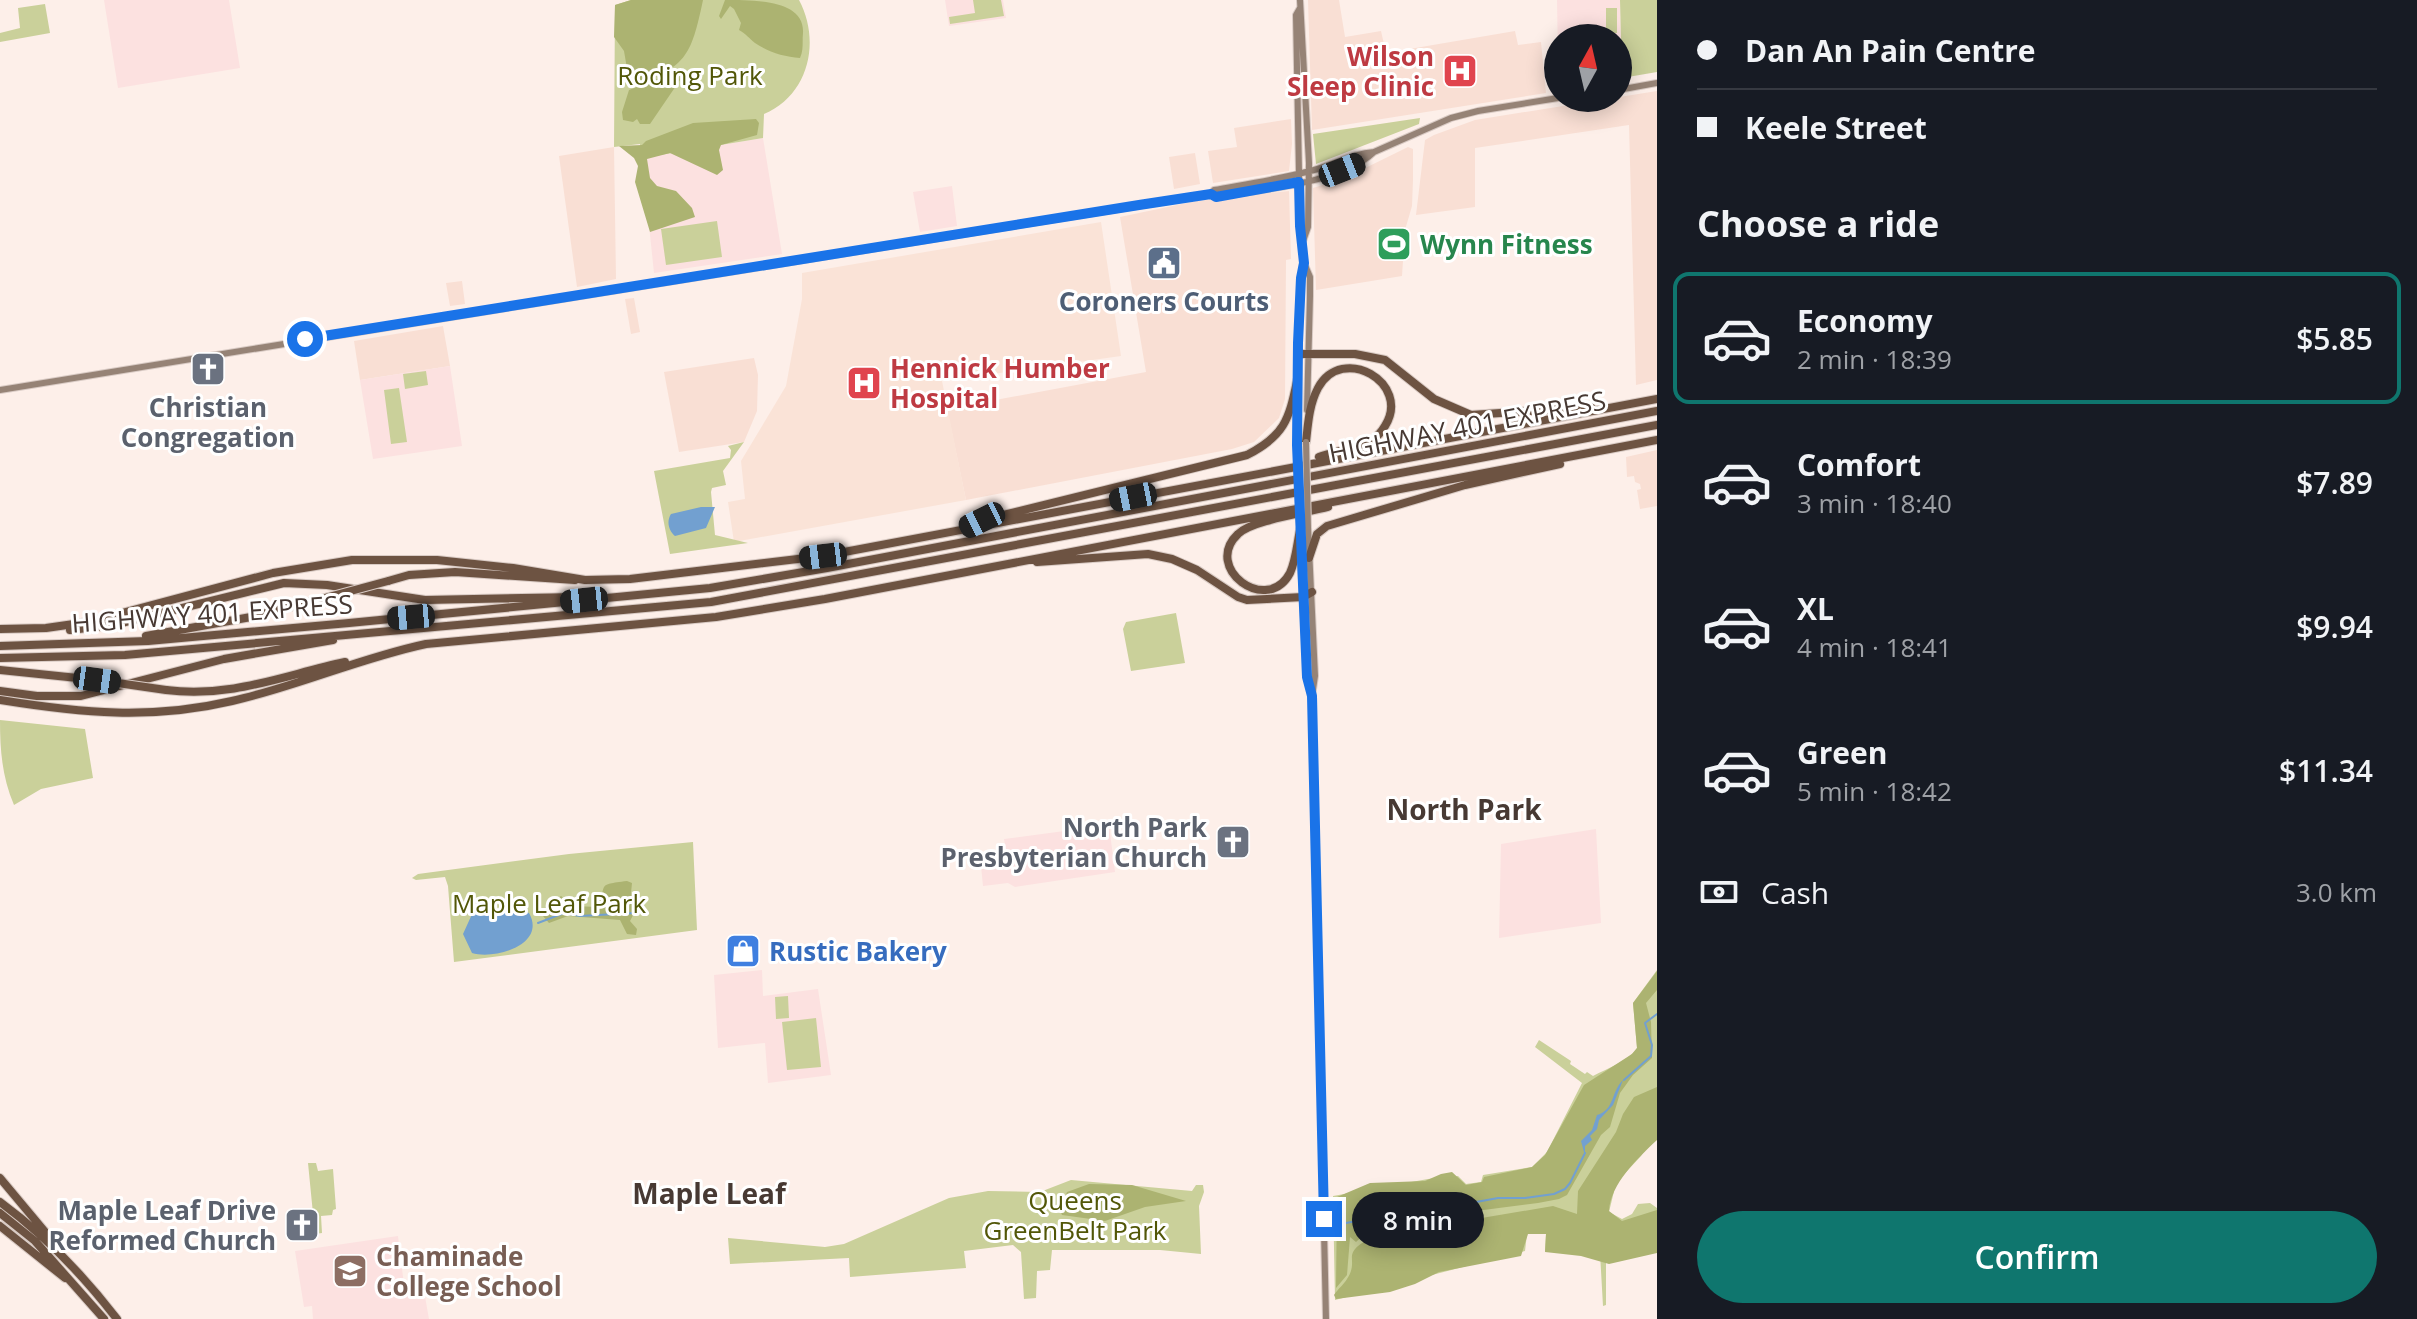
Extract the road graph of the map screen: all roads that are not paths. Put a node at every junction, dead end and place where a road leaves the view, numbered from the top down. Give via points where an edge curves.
1 (1300, 4) edge
2 (1657, 83) edge
3 (1297, 86) junction
4 (1632, 87) edge
5 (1306, 94) junction
6 (1544, 100) edge
7 (1298, 102) junction
8 (1374, 152) junction
9 (1308, 172) junction
10 (1299, 174) junction
11 (1308, 181) junction
12 (1299, 182) junction
13 (1211, 194) junction
14 (1303, 241) junction
15 (1304, 263) junction
16 (1310, 353) junction
17 (1298, 354) junction
18 (1297, 381) junction
19 (0, 390) edge
20 (1657, 399) edge
21 (1603, 410) junction
22 (1657, 411) edge
23 (1657, 425) edge
24 (1657, 440) edge
25 (1301, 444) junction
26 (1614, 449) junction
27 (1292, 466) junction
28 (1386, 491) junction
29 (966, 528) junction
30 (1304, 529) junction
31 (1309, 558) junction
32 (1017, 562) junction
33 (580, 579) junction
34 (1308, 594) junction
35 (604, 598) junction
36 (46, 628) junction
37 (0, 629) edge
38 (349, 635) junction
39 (114, 643) junction
40 (0, 646) edge
41 (391, 651) junction
42 (0, 658) edge
43 (0, 670) edge
44 (0, 691) edge
45 (0, 700) edge
46 (0, 1178) edge
47 (0, 1202) edge
48 (0, 1213) edge
49 (0, 1226) edge
50 (74, 1273) junction
51 (75, 1285) junction
52 (104, 1319) edge
53 (117, 1319) edge
54 (1326, 1319) edge

1 - 3 main road
1 - 5 main road
2 - 4 main road
3 - 5 main road
3 - 7 main road
5 - 7 main road
5 - 9 main road
6 - 8 main road via 1451,118
7 - 10 main road
8 - 9 main road
8 - 11 main road via 1366,160
9 - 10 main road
9 - 11 main road
10 - 12 main road
10 - 13 main road
11 - 12 main road
11 - 14 main road
12 - 13 main road
12 - 14 main road
13 - 19 main road
14 - 15 main road
15 - 16 main road via 1310,277
15 - 17 main road
16 - 17 highway
16 - 21 highway via 1385,360 1434,399 1471,415
16 - 25 main road
17 - 18 main road
18 - 25 main road
18 - 29 highway via 1284,426 1247,455
20 - 21 highway
21 - 27 highway
22 - 35 highway, HIGHWAY 401 EXPRESS via 827,568 710,588
23 - 38 highway, HIGHWAY 401 EXPRESS via 711,602
24 - 26 highway
25 - 27 highway via 1311,405 1326,377 1359,368 1385,385 1389,419 1372,441
25 - 30 main road, bridge
26 - 28 highway
26 - 31 highway via 1327,526 1317,534
27 - 29 highway
28 - 30 highway via 1247,528 1230,548 1233,576 1254,589 1278,586 1291,570
28 - 32 highway
29 - 33 highway via 808,558 630,579
30 - 31 main road
30 - 34 main road
31 - 34 main road
32 - 34 highway via 1148,554 1197,570 1247,600
32 - 41 highway via 716,617
33 - 36 highway via 437,560 352,560 273,573 134,611
33 - 39 highway, bridge via 455,572 409,575 251,617
34 - 54 main road
35 - 36 highway via 425,600 284,583 113,625
35 - 39 highway, HIGHWAY 401 EXPRESS
36 - 37 highway
38 - 42 highway, HIGHWAY 401 EXPRESS via 125,655
38 - 44 highway via 224,659 81,696
39 - 40 highway, HIGHWAY 401 EXPRESS
41 - 43 highway, bridge via 233,690 198,693
41 - 45 highway via 286,687 196,708 91,713
46 - 50 highway
47 - 50 highway via 31,1225
48 - 50 highway
49 - 51 highway
50 - 51 highway
50 - 53 highway
51 - 52 highway

